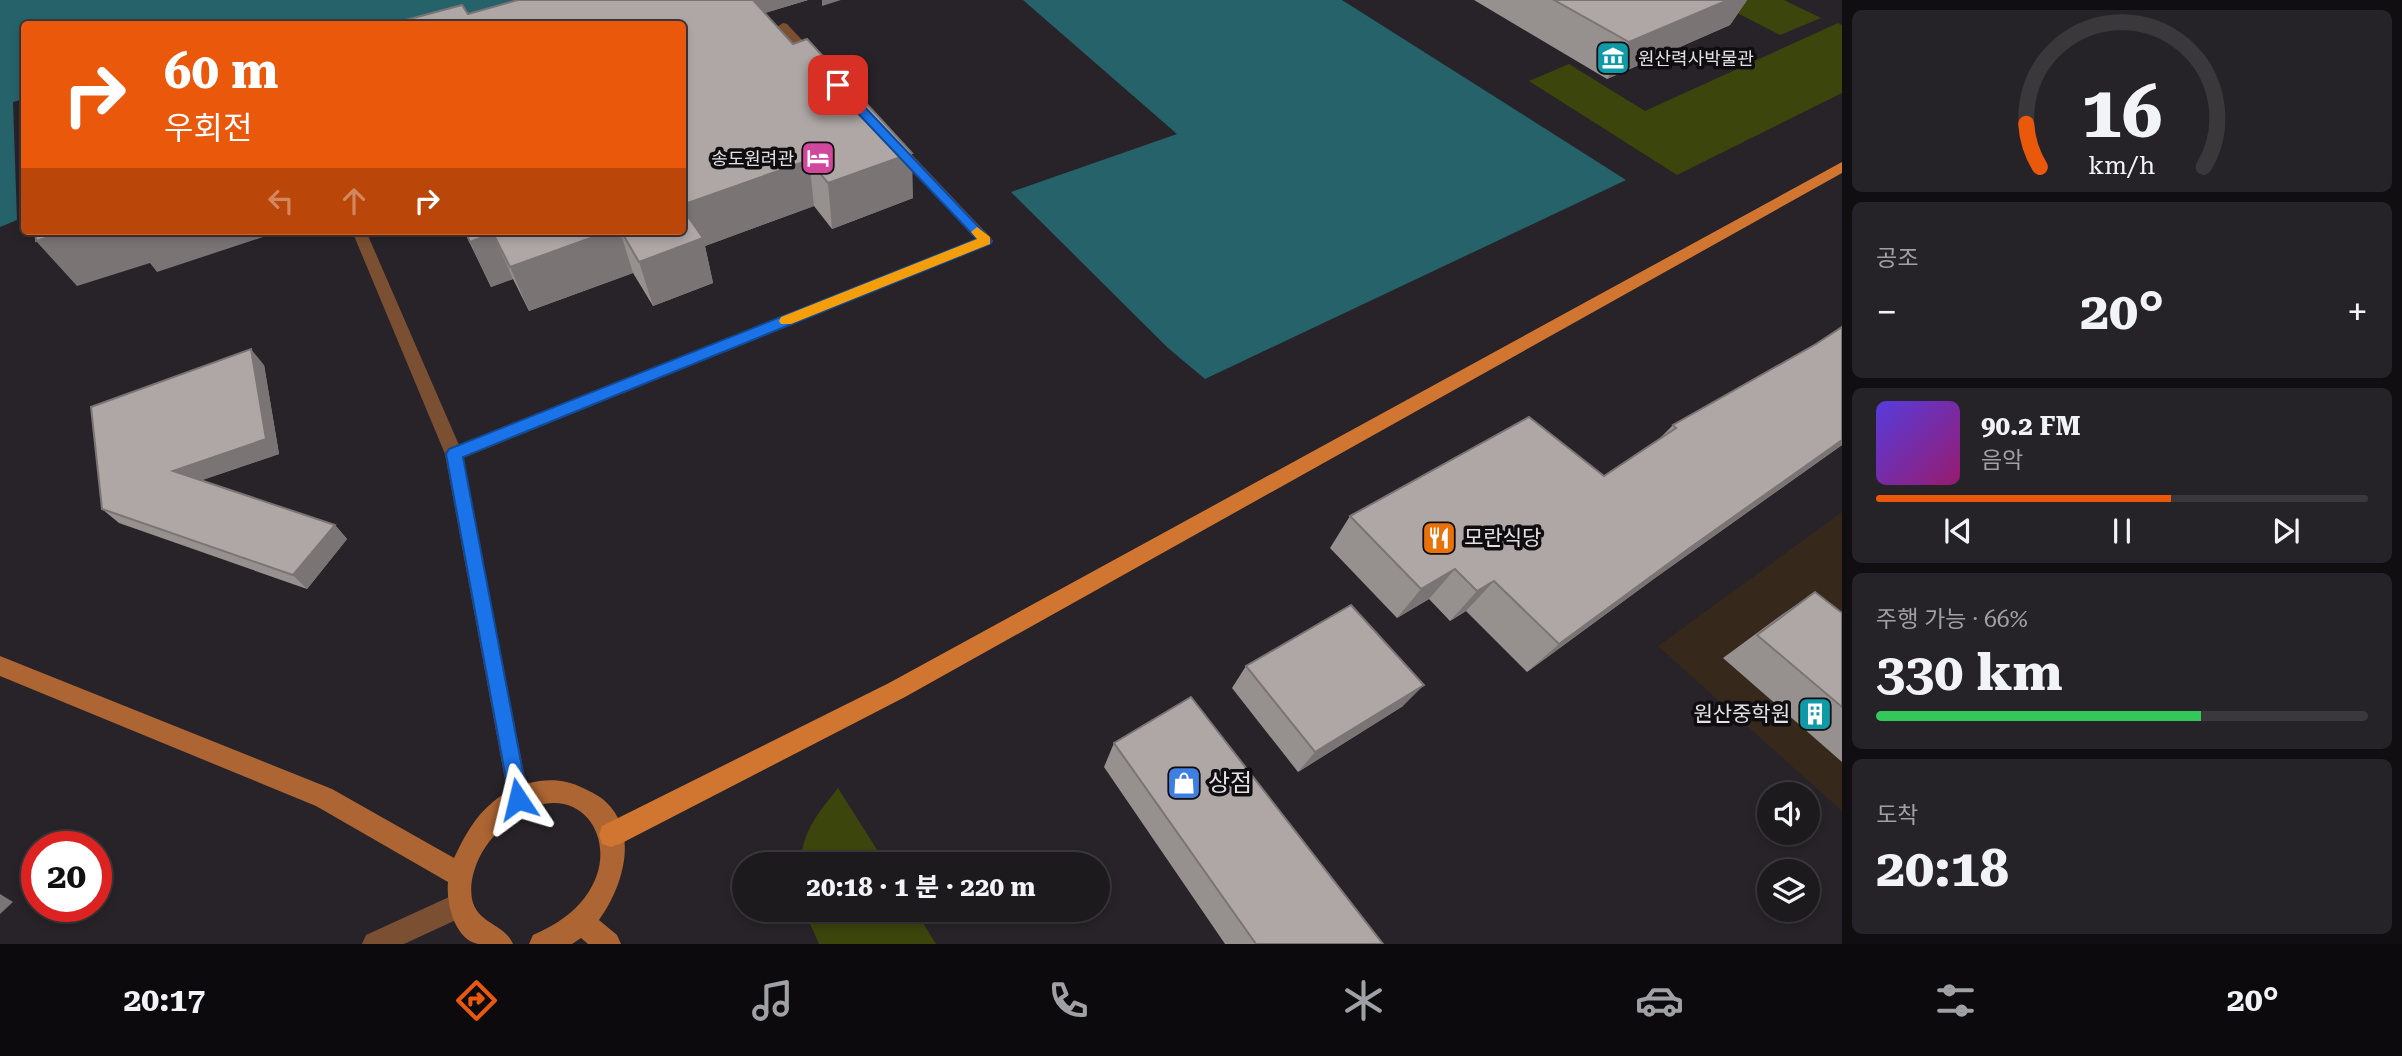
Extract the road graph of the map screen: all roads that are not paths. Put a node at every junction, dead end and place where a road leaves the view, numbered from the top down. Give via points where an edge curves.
1 (783, 27) dead end
2 (829, 76) edge
3 (884, 134) edge
4 (1842, 167) edge
5 (361, 235) edge
6 (454, 454) junction
7 (0, 666) edge
8 (518, 799) junction
9 (611, 835) junction
10 (460, 875) junction
11 (460, 905) junction
12 (581, 922) junction
13 (375, 944) edge
14 (500, 944) edge
15 (542, 944) edge
16 (608, 944) edge

1 - 2 lane
3 - 6 lane via 986,241
4 - 9 main road via 897,690
5 - 6 lane
6 - 8 lane
7 - 10 main road via 324,797
8 - 9 main road via 566,792 586,799 602,814
8 - 10 main road via 480,830
9 - 12 main road via 609,880
10 - 11 main road
11 - 13 street
11 - 14 main road via 473,928
12 - 15 main road
12 - 16 main road

